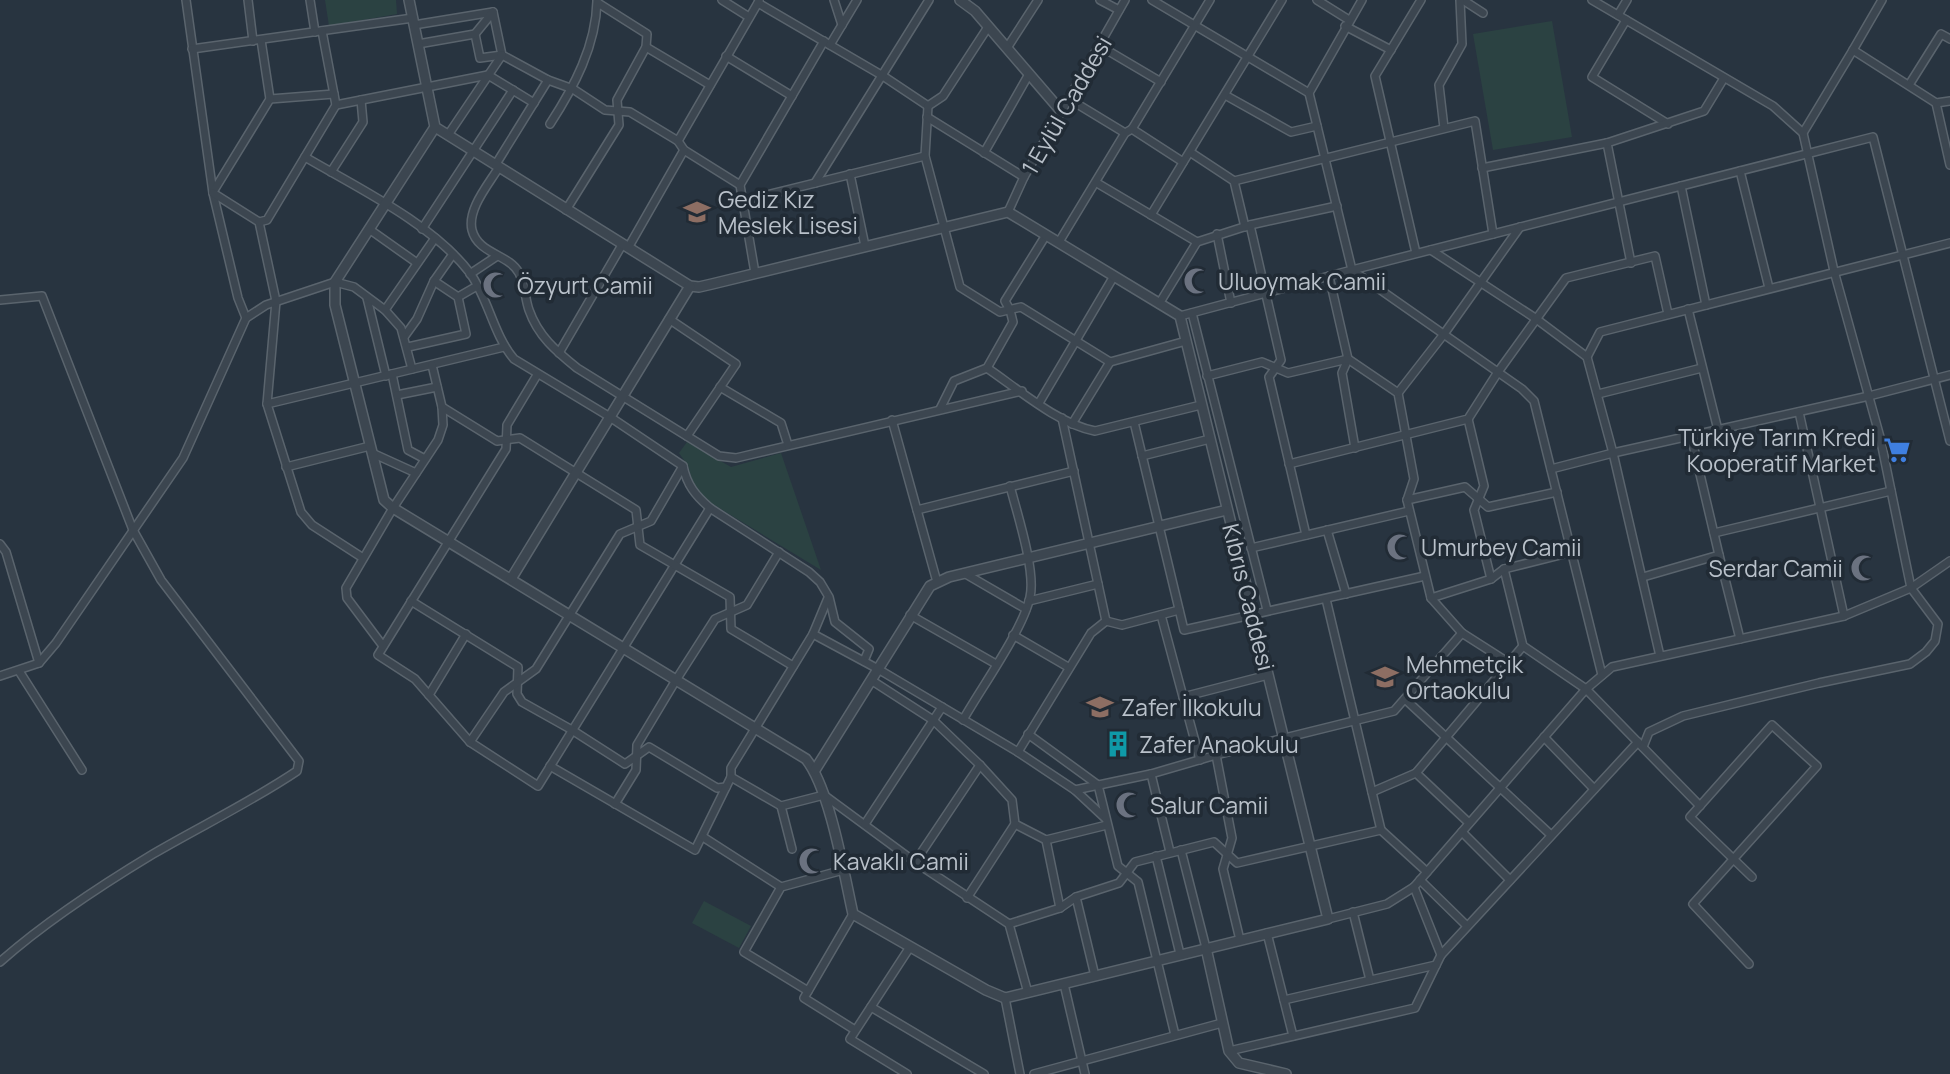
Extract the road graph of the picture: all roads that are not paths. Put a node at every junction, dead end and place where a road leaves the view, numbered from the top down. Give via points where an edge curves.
1 (186, 0) edge
2 (248, 0) edge
3 (310, 0) edge
4 (409, 0) edge
5 (722, 0) edge
6 (834, 0) edge
7 (857, 0) edge
8 (929, 0) edge
9 (960, 0) edge
10 (1038, 0) edge
11 (1100, 0) edge
12 (1125, 0) edge
13 (1152, 0) edge
14 (1210, 0) edge
15 (1282, 0) edge
16 (1317, 0) edge
17 (1362, 0) edge
18 (1421, 0) edge
19 (1462, 0) edge
20 (1592, 0) edge
21 (1627, 0) edge
22 (1881, 0) edge
23 (597, 1) edge
24 (759, 2) edge
25 (1119, 10) junction
26 (493, 12) junction
27 (1483, 13) dead end
28 (1618, 15) junction
29 (749, 17) junction
30 (1626, 20) junction
31 (414, 22) junction
32 (1347, 23) junction
33 (842, 25) junction
34 (1195, 26) junction
35 (988, 27) junction
36 (319, 32) junction
37 (475, 34) junction
38 (257, 40) junction
39 (1950, 40) edge
40 (827, 43) junction
41 (418, 44) junction
42 (1100, 46) junction
43 (646, 47) junction
44 (1007, 48) junction
45 (192, 49) junction
46 (1391, 50) junction
47 (1853, 50) junction
48 (502, 55) junction
49 (726, 56) junction
50 (1248, 57) junction
51 (1029, 74) junction
52 (488, 75) junction
53 (883, 76) junction
54 (1724, 78) junction
55 (548, 80) junction
56 (1161, 82) junction
57 (710, 85) junction
58 (1909, 85) junction
59 (427, 88) junction
60 (573, 89) junction
61 (513, 90) junction
62 (1309, 93) junction
63 (334, 94) junction
64 (1225, 95) junction
65 (792, 96) junction
66 (270, 99) junction
67 (1069, 99) junction
68 (361, 100) junction
69 (1950, 101) edge
70 (534, 103) junction
71 (1936, 103) junction
72 (336, 104) junction
73 (928, 106) junction
74 (618, 111) junction
75 (1061, 111) junction
76 (927, 117) junction
77 (550, 124) dead end
78 (1668, 124) junction
79 (1317, 126) junction
80 (435, 127) junction
81 (1444, 128) junction
82 (1129, 131) junction
83 (1803, 133) junction
84 (448, 135) junction
85 (678, 141) junction
86 (1390, 142) junction
87 (1607, 143) junction
88 (473, 150) junction
89 (684, 150) junction
90 (1190, 152) junction
91 (984, 153) junction
92 (1806, 154) junction
93 (925, 156) junction
94 (305, 157) junction
95 (1325, 157) junction
96 (1183, 162) junction
97 (1950, 165) edge
98 (497, 166) junction
99 (1482, 168) junction
100 (1740, 171) junction
101 (331, 172) junction
102 (850, 174) junction
103 (1024, 177) junction
104 (1234, 181) junction
105 (815, 183) junction
106 (1097, 183) junction
107 (740, 185) junction
108 (1681, 186) junction
109 (213, 193) junction
110 (742, 201) junction
111 (1619, 202) junction
112 (385, 205) junction
113 (1337, 206) junction
114 (566, 209) junction
115 (1008, 212) junction
116 (1151, 215) junction
117 (260, 222) junction
118 (1247, 226) junction
119 (943, 227) junction
120 (1521, 227) junction
121 (369, 229) junction
122 (422, 229) junction
123 (1216, 234) junction
124 (1493, 234) junction
125 (1046, 235) junction
126 (435, 238) junction
127 (1059, 242) junction
128 (1196, 242) junction
129 (1950, 243) edge
130 (625, 246) junction
131 (865, 246) junction
132 (1431, 250) junction
133 (1416, 253) junction
134 (453, 254) junction
135 (1903, 254) junction
136 (498, 256) junction
137 (417, 263) junction
138 (1631, 263) junction
139 (1352, 270) junction
140 (1834, 271) junction
141 (755, 273) junction
142 (470, 274) junction
143 (1114, 276) junction
144 (1329, 276) junction
145 (434, 281) junction
146 (335, 282) junction
147 (1481, 282) junction
148 (477, 286) junction
149 (690, 286) junction
150 (1769, 288) junction
151 (1267, 293) junction
152 (367, 297) junction
153 (458, 297) junction
154 (0, 300) edge
155 (275, 301) junction
156 (1231, 303) junction
157 (1159, 304) junction
158 (1706, 305) junction
159 (1688, 309) junction
160 (385, 310) junction
161 (1010, 310) junction
162 (1192, 313) junction
163 (1668, 314) junction
164 (1180, 317) junction
165 (246, 318) junction
166 (1535, 318) junction
167 (670, 319) junction
168 (1444, 334) junction
169 (404, 337) junction
170 (1076, 341) junction
171 (1186, 341) junction
172 (408, 347) junction
173 (504, 347) junction
174 (559, 353) junction
175 (1587, 356) junction
176 (1348, 359) junction
177 (1110, 362) junction
178 (432, 365) junction
179 (987, 368) junction
180 (1702, 368) junction
181 (412, 369) junction
182 (1275, 369) junction
183 (1498, 372) junction
184 (389, 375) junction
185 (537, 375) junction
186 (1950, 375) edge
187 (1207, 376) junction
188 (1934, 380) junction
189 (355, 383) junction
190 (437, 387) junction
191 (720, 387) junction
192 (1022, 391) junction
193 (1398, 393) junction
194 (1598, 394) junction
195 (623, 395) junction
196 (397, 396) junction
197 (1869, 397) junction
198 (1039, 403) junction
199 (267, 404) junction
200 (1202, 405) junction
201 (442, 407) junction
202 (940, 409) junction
203 (1799, 412) junction
204 (610, 417) junction
205 (1062, 418) junction
206 (1468, 419) junction
207 (892, 420) junction
208 (1134, 422) junction
209 (1072, 424) junction
210 (1718, 430) junction
211 (1406, 434) junction
212 (687, 436) junction
213 (1691, 436) junction
214 (1210, 439) junction
215 (507, 440) junction
216 (1950, 441) edge
217 (788, 445) junction
218 (1355, 447) junction
219 (371, 450) junction
220 (1613, 453) junction
221 (1142, 456) junction
222 (425, 460) junction
223 (1289, 464) junction
224 (683, 466) junction
225 (286, 467) junction
226 (1551, 469) junction
227 (1074, 471) junction
228 (416, 473) junction
229 (575, 474) junction
230 (1010, 486) junction
231 (1891, 491) junction
232 (1556, 492) junction
233 (1477, 498) junction
234 (1407, 500) junction
235 (1820, 507) junction
236 (393, 508) junction
237 (710, 508) junction
238 (917, 510) junction
239 (1227, 510) junction
240 (1409, 511) junction
241 (639, 526) junction
242 (1159, 526) junction
243 (133, 530) junction
244 (1327, 530) junction
245 (1714, 533) junction
246 (1306, 535) junction
247 (449, 541) junction
248 (1089, 543) junction
249 (0, 544) edge
250 (1251, 548) junction
251 (779, 552) junction
252 (1572, 552) junction
253 (1719, 555) junction
254 (363, 558) junction
255 (1027, 558) junction
256 (1950, 561) edge
257 (674, 565) junction
258 (1504, 569) junction
259 (964, 573) junction
260 (1425, 576) junction
261 (1643, 577) junction
262 (511, 579) junction
263 (1490, 579) junction
264 (937, 582) junction
265 (1098, 583) junction
266 (1911, 588) junction
267 (1346, 594) junction
268 (829, 597) junction
269 (1431, 598) junction
270 (1326, 599) junction
271 (411, 601) junction
272 (1027, 605) junction
273 (1179, 610) junction
274 (1267, 610) junction
275 (731, 612) junction
276 (1253, 613) junction
277 (568, 614) junction
278 (910, 615) junction
279 (1161, 615) junction
280 (1844, 616) junction
281 (1106, 621) junction
282 (1462, 632) junction
283 (466, 634) junction
284 (813, 634) junction
285 (1013, 635) junction
286 (1740, 639) junction
287 (383, 646) junction
288 (1523, 646) junction
289 (623, 648) junction
290 (1660, 656) junction
291 (864, 661) junction
292 (39, 663) junction
293 (1509, 663) junction
294 (996, 664) junction
295 (793, 666) junction
296 (1068, 667) junction
297 (878, 669) junction
298 (19, 671) junction
299 (1268, 675) junction
300 (1602, 675) junction
301 (0, 676) edge
302 (676, 680) junction
303 (871, 680) junction
304 (518, 683) junction
305 (1586, 689) junction
306 (429, 695) junction
307 (1183, 697) junction
308 (1405, 699) junction
309 (942, 707) junction
310 (933, 720) junction
311 (963, 720) junction
312 (1356, 722) junction
313 (755, 728) junction
314 (572, 730) junction
315 (1028, 734) junction
316 (1446, 737) junction
317 (1544, 737) junction
318 (1283, 738) junction
319 (470, 741) junction
320 (1640, 745) junction
321 (1017, 752) junction
322 (1216, 755) junction
323 (636, 757) junction
324 (1200, 760) junction
325 (980, 765) junction
326 (550, 766) junction
327 (82, 770) dead end
328 (815, 770) junction
329 (1416, 773) junction
330 (1151, 774) junction
331 (732, 777) junction
332 (1098, 785) junction
333 (726, 787) junction
334 (1500, 787) junction
335 (1594, 789) junction
336 (1074, 790) junction
337 (1372, 792) junction
338 (824, 795) junction
339 (615, 804) junction
340 (782, 806) junction
341 (1700, 806) junction
342 (1106, 822) junction
343 (1469, 823) junction
344 (865, 824) junction
345 (1015, 824) junction
346 (1381, 830) junction
347 (1462, 832) junction
348 (1552, 835) junction
349 (703, 837) junction
350 (1046, 839) junction
351 (1310, 846) junction
352 (792, 849) dead end
353 (1181, 850) junction
354 (1170, 852) junction
355 (1227, 854) junction
356 (1156, 856) junction
357 (1734, 858) junction
358 (915, 862) junction
359 (843, 870) junction
360 (1127, 872) junction
361 (1427, 872) junction
362 (1752, 877) dead end
363 (1420, 880) junction
364 (1510, 880) junction
365 (781, 887) junction
366 (1414, 887) junction
367 (1076, 897) junction
368 (967, 898) junction
369 (1060, 908) junction
370 (1353, 912) junction
371 (853, 914) junction
372 (1328, 919) junction
373 (1009, 924) junction
374 (1467, 926) junction
375 (1267, 933) junction
376 (1240, 940) junction
377 (910, 947) junction
378 (1206, 948) junction
379 (1180, 954) junction
380 (1441, 955) junction
381 (1156, 961) junction
382 (0, 962) edge
383 (1749, 964) dead end
384 (1436, 965) junction
385 (1095, 976) junction
386 (1370, 980) junction
387 (1064, 984) junction
388 (808, 991) junction
389 (1028, 993) junction
390 (1005, 998) junction
391 (1284, 1000) junction
392 (871, 1007) junction
393 (1222, 1023) junction
394 (855, 1030) junction
395 (1175, 1035) junction
396 (1293, 1036) junction
397 (1228, 1051) junction
398 (1082, 1061) junction
399 (907, 1074) edge
400 (984, 1074) edge
401 (1020, 1074) edge
402 (1034, 1074) edge
403 (1085, 1074) edge
404 (1286, 1074) edge

1 - 45 street
2 - 38 street
3 - 36 street
4 - 31 street
5 - 29 street
6 - 33 street
7 - 33 street
8 - 53 street
9 - 35 street
10 - 44 street
11 - 25 street
12 - 25 street, 1 Eylül Caddesi
13 - 34 street
14 - 34 street
15 - 50 street
16 - 32 street
17 - 32 street
18 - 46 street
19 - 27 street
19 - 81 street via 1462,44 1439,85
20 - 28 street
21 - 28 street
22 - 47 street
23 - 43 street via 647,34
23 - 60 street via 593,30
24 - 29 street
24 - 40 street
25 - 42 street, 1 Eylül Caddesi
26 - 31 street
26 - 37 street
26 - 48 street
28 - 30 street
29 - 49 street
30 - 54 street
30 - 78 street via 1592,77
31 - 36 street
31 - 41 street
32 - 46 street
32 - 62 street
33 - 40 street
34 - 50 street
34 - 56 street
35 - 44 street
35 - 73 street via 943,96
36 - 38 street
36 - 63 street
37 - 41 street
37 - 48 street via 480,58
38 - 45 street
38 - 66 street
39 - 58 street via 1941,34
40 - 53 street
40 - 65 street
41 - 59 street
42 - 56 street
42 - 67 street, 1 Eylül Caddesi
43 - 57 street
43 - 74 street via 617,100
44 - 51 street
45 - 109 street
46 - 86 street via 1375,76
47 - 58 street
47 - 83 street
48 - 52 street
48 - 55 street
49 - 57 street
49 - 65 street
50 - 62 street
50 - 64 street
51 - 75 street
51 - 91 street
52 - 59 street
52 - 61 street
52 - 84 street
53 - 73 street
53 - 105 street
54 - 78 street via 1704,111
54 - 83 street via 1773,106
55 - 60 street
55 - 70 street
56 - 82 street
57 - 85 street
58 - 71 street
59 - 68 street
59 - 80 street
60 - 74 street via 605,110
60 - 77 street
61 - 70 street
61 - 88 street
62 - 79 street
63 - 66 street
63 - 72 street
64 - 79 street via 1291,132
64 - 90 street
65 - 107 street
66 - 109 street
67 - 75 street, 1 Eylül Caddesi
67 - 82 street
68 - 72 street
68 - 101 street via 363,122
69 - 71 street
70 - 98 street
71 - 97 street
72 - 94 street
73 - 76 street
74 - 85 street via 630,113
74 - 114 street via 619,125
75 - 103 street, 1 Eylül Caddesi
76 - 91 street
76 - 93 street
78 - 87 street
79 - 95 street
80 - 84 street
80 - 112 street
81 - 86 street
81 - 99 street via 1475,121
82 - 96 street
82 - 106 street
83 - 92 street
84 - 88 street
85 - 89 street
86 - 95 street
86 - 133 street
87 - 99 street
87 - 111 street
88 - 98 street
88 - 122 street
89 - 107 street
89 - 130 street
90 - 96 street
90 - 104 street
91 - 103 street
92 - 100 street
92 - 135 street via 1873,137
92 - 140 street
93 - 102 street
93 - 119 street
94 - 101 street
94 - 117 street via 267,220
95 - 104 street
95 - 113 street
96 - 116 street
98 - 114 street
98 - 136 street via 471,219 476,240
99 - 124 street
100 - 108 street
100 - 150 street
101 - 112 street
102 - 105 street
102 - 131 street
103 - 115 street, 1 Eylül Caddesi
104 - 118 street
105 - 110 street
106 - 116 street
106 - 127 street
107 - 110 street
108 - 111 street
108 - 158 street
109 - 117 street
109 - 165 street
110 - 141 street
111 - 120 street
111 - 138 street
112 - 121 street
112 - 122 street
113 - 118 street
113 - 139 street
114 - 130 street
115 - 119 street
115 - 125 street
116 - 128 street
117 - 155 street
118 - 123 street
118 - 151 street
119 - 131 street
119 - 161 street via 960,287 1000,312
120 - 124 street
120 - 147 street
121 - 137 street
121 - 146 street
122 - 126 street
123 - 128 street
123 - 156 street
124 - 132 street
125 - 127 street
125 - 161 street via 1004,301
126 - 134 street
126 - 137 street
127 - 143 street
128 - 157 street
129 - 135 street
130 - 149 street
130 - 174 street
131 - 141 street
132 - 133 street
132 - 147 street
133 - 139 street
134 - 142 street
134 - 145 street
135 - 140 street
135 - 188 street
136 - 142 street
136 - 174 street via 519,273 537,329
137 - 160 street
138 - 163 street via 1656,256
138 - 166 street via 1566,278
139 - 144 street
139 - 168 street
140 - 150 street
140 - 197 street
141 - 149 street
142 - 148 street
143 - 157 street
143 - 170 street
144 - 151 street
144 - 176 street
145 - 153 street
145 - 169 street
146 - 152 street via 354,287
146 - 155 street
146 - 189 street via 335,305
147 - 166 street
147 - 168 street
148 - 153 street
148 - 173 street
149 - 167 street
150 - 158 street
151 - 156 street
151 - 182 street via 1281,360
152 - 160 street
152 - 184 street
153 - 172 street via 466,334
154 - 243 street via 42,296
155 - 165 street
155 - 199 street
156 - 162 street
157 - 164 street
158 - 159 street
159 - 163 street
159 - 180 street
160 - 169 street
161 - 170 street via 1021,307
161 - 179 street via 1013,322
162 - 164 street
162 - 187 street
163 - 175 street via 1600,332
164 - 171 street, Kıbrıs Caddesi
165 - 243 street via 183,458
166 - 175 street
166 - 183 street
167 - 191 street via 736,364
167 - 195 street
168 - 183 street
168 - 193 street
169 - 172 street
170 - 177 street
170 - 198 street
171 - 177 street
171 - 200 street, Kıbrıs Caddesi
172 - 181 street
173 - 178 street
173 - 185 street
174 - 195 street
175 - 194 street
176 - 182 street via 1288,373
176 - 193 street
176 - 218 street via 1342,373
177 - 209 street
178 - 181 street
178 - 190 street
179 - 192 street
179 - 202 street via 954,381
180 - 194 street
180 - 210 street
181 - 184 street
182 - 187 street via 1262,362
182 - 223 street via 1269,377
183 - 206 street
183 - 226 street via 1534,401
184 - 189 street
184 - 196 street
185 - 204 street
185 - 215 street via 507,425
186 - 188 street
187 - 250 street
188 - 197 street
188 - 216 street
189 - 199 street
189 - 219 street
190 - 196 street
190 - 201 street
191 - 212 street
191 - 217 street via 781,423
192 - 198 street
192 - 202 street
193 - 211 street
194 - 220 street
195 - 204 street
195 - 212 street
196 - 222 street via 408,450
197 - 203 street
197 - 231 street
198 - 205 street
199 - 225 street
200 - 208 street
200 - 214 street, Kıbrıs Caddesi
201 - 215 street via 497,441
201 - 222 street via 443,425
202 - 207 street
203 - 210 street
203 - 235 street
204 - 224 street
204 - 229 street
205 - 209 street
205 - 227 street
206 - 211 street
206 - 233 street via 1484,486
207 - 217 street
207 - 238 street
208 - 209 street via 1095,431
208 - 221 street
210 - 213 street
211 - 218 street
211 - 234 street via 1413,479
212 - 217 street via 726,458
213 - 220 street
213 - 245 street
214 - 221 street
214 - 239 street, Kıbrıs Caddesi
215 - 229 street via 520,438
215 - 247 street via 506,449
218 - 223 street
219 - 225 street
219 - 228 street
219 - 236 street via 383,500
220 - 226 street
220 - 261 street
221 - 242 street
222 - 228 street
223 - 246 street
224 - 237 street via 695,496
224 - 241 street via 651,521
225 - 254 street via 301,512 312,525
226 - 232 street
227 - 230 street
227 - 248 street
228 - 236 street
229 - 241 street via 636,510
229 - 262 street
230 - 238 street
230 - 255 street
231 - 235 street
231 - 266 street
232 - 233 street via 1488,508
232 - 252 street
233 - 234 street via 1465,487
233 - 263 street via 1474,510
234 - 240 street
235 - 245 street
235 - 280 street
236 - 247 street
236 - 254 street
237 - 251 street
237 - 257 street
238 - 264 street
239 - 242 street
239 - 276 street, Kıbrıs Caddesi
240 - 244 street
240 - 260 street
241 - 257 street via 640,545
241 - 277 street via 620,534
242 - 248 street
242 - 273 street
243 - 292 street
243 - 382 street via 161,580 299,761 297,771 153,854 33,932
244 - 246 street
244 - 267 street
245 - 253 street
246 - 250 street
247 - 262 street
247 - 271 street
248 - 255 street
248 - 265 street
249 - 292 street
250 - 274 street
251 - 268 street via 809,572
251 - 275 street via 747,605
252 - 258 street
252 - 300 street
253 - 261 street
253 - 286 street
254 - 287 street via 346,588 347,598
255 - 259 street
255 - 272 street via 1031,584
256 - 266 street
257 - 275 street via 730,597
257 - 289 street
258 - 263 street
258 - 288 street
259 - 264 street
259 - 272 street
260 - 267 street
260 - 269 street
261 - 290 street
262 - 277 street
263 - 269 street
264 - 278 street
265 - 272 street
265 - 281 street
266 - 280 street
266 - 320 street via 1938,624 1935,641 1917,660 1683,716 1649,732
267 - 270 street
268 - 284 street
268 - 291 street via 835,622 869,649
269 - 282 street
270 - 274 street
270 - 312 street
271 - 283 street
271 - 287 street
272 - 285 street
273 - 276 street via 1184,630
273 - 279 street
274 - 276 street
275 - 295 street via 731,629
275 - 302 street via 715,619
276 - 299 street, Kıbrıs Caddesi
277 - 289 street
277 - 304 street via 537,669
278 - 294 street
278 - 297 street
279 - 281 street via 1122,625
279 - 307 street
280 - 286 street
281 - 296 street via 1091,633
282 - 293 street
282 - 308 street
283 - 304 street via 518,667
283 - 306 street
284 - 291 street
284 - 295 street
285 - 294 street
285 - 296 street
286 - 290 street
287 - 306 street via 378,655 415,679
288 - 293 street
288 - 305 street
289 - 302 street
289 - 314 street
290 - 300 street via 1612,667
291 - 297 street
292 - 298 street
293 - 316 street
294 - 311 street
295 - 313 street
296 - 315 street
297 - 303 street
297 - 309 street
298 - 301 street
298 - 327 street
299 - 307 street
299 - 318 street, Kıbrıs Caddesi
300 - 305 street
302 - 313 street
302 - 323 street via 638,745
303 - 310 street
303 - 328 street
304 - 314 street via 522,702
304 - 319 street via 504,692
305 - 317 street
305 - 320 street
306 - 319 street
307 - 324 street
308 - 312 street via 1394,711
308 - 316 street
309 - 310 street
309 - 311 street
310 - 325 street
310 - 344 street
311 - 321 street
312 - 318 street
312 - 337 street
313 - 328 street via 806,759
313 - 331 street via 731,768
314 - 323 street via 625,764
314 - 326 street
315 - 321 street
315 - 332 street
316 - 329 street
316 - 334 street
317 - 334 street
317 - 335 street
318 - 322 street
318 - 351 street, Kıbrıs Caddesi
319 - 326 street via 538,786
320 - 335 street
320 - 341 street
321 - 336 street
322 - 324 street
322 - 355 street via 1232,838
323 - 333 street via 649,747 717,788
323 - 339 street via 636,770
324 - 330 street
325 - 345 street via 1012,800
325 - 358 street
326 - 339 street
328 - 338 street
329 - 337 street
329 - 343 street
330 - 332 street
330 - 354 street
331 - 333 street
331 - 340 street
332 - 336 street
332 - 342 street
333 - 349 street
334 - 343 street
334 - 348 street
335 - 348 street
336 - 342 street
337 - 346 street
338 - 340 street
338 - 344 street
338 - 359 street
339 - 349 street via 695,850
340 - 352 street
341 - 357 street via 1690,817
341 - 357 street via 1772,725 1817,766
342 - 350 street
342 - 360 street via 1118,866
343 - 347 street
344 - 358 street
345 - 350 street
345 - 368 street
346 - 351 street
346 - 361 street
347 - 361 street
347 - 364 street
348 - 364 street
349 - 365 street
350 - 369 street
351 - 355 street via 1237,863
351 - 372 street, Kıbrıs Caddesi
353 - 354 street
353 - 355 street via 1214,842
353 - 378 street
354 - 356 street
355 - 376 street via 1223,869
356 - 360 street via 1135,862
356 - 379 street
357 - 362 street
357 - 383 street via 1693,904
358 - 368 street
359 - 365 street
359 - 371 street
360 - 367 street via 1119,883
360 - 381 street via 1138,881
361 - 363 street
363 - 366 street
363 - 374 street
364 - 374 street
365 - 388 street via 744,951
366 - 370 street via 1387,904
366 - 380 street
367 - 369 street
367 - 385 street
368 - 373 street
369 - 373 street
370 - 372 street
370 - 386 street
371 - 377 street
371 - 388 street
372 - 375 street
373 - 389 street
374 - 380 street
375 - 376 street
375 - 391 street
376 - 378 street
377 - 390 street
377 - 392 street
378 - 379 street
378 - 393 street
379 - 381 street
380 - 384 street
381 - 385 street
381 - 395 street
384 - 386 street
384 - 396 street via 1415,1008
385 - 387 street
386 - 391 street
387 - 389 street
387 - 398 street
388 - 394 street via 804,998
389 - 390 street
390 - 401 street
391 - 396 street
392 - 394 street
392 - 400 street
393 - 395 street
393 - 397 street
394 - 399 street via 850,1039
395 - 398 street
396 - 397 street
397 - 404 street via 1239,1063
398 - 402 street
398 - 403 street

